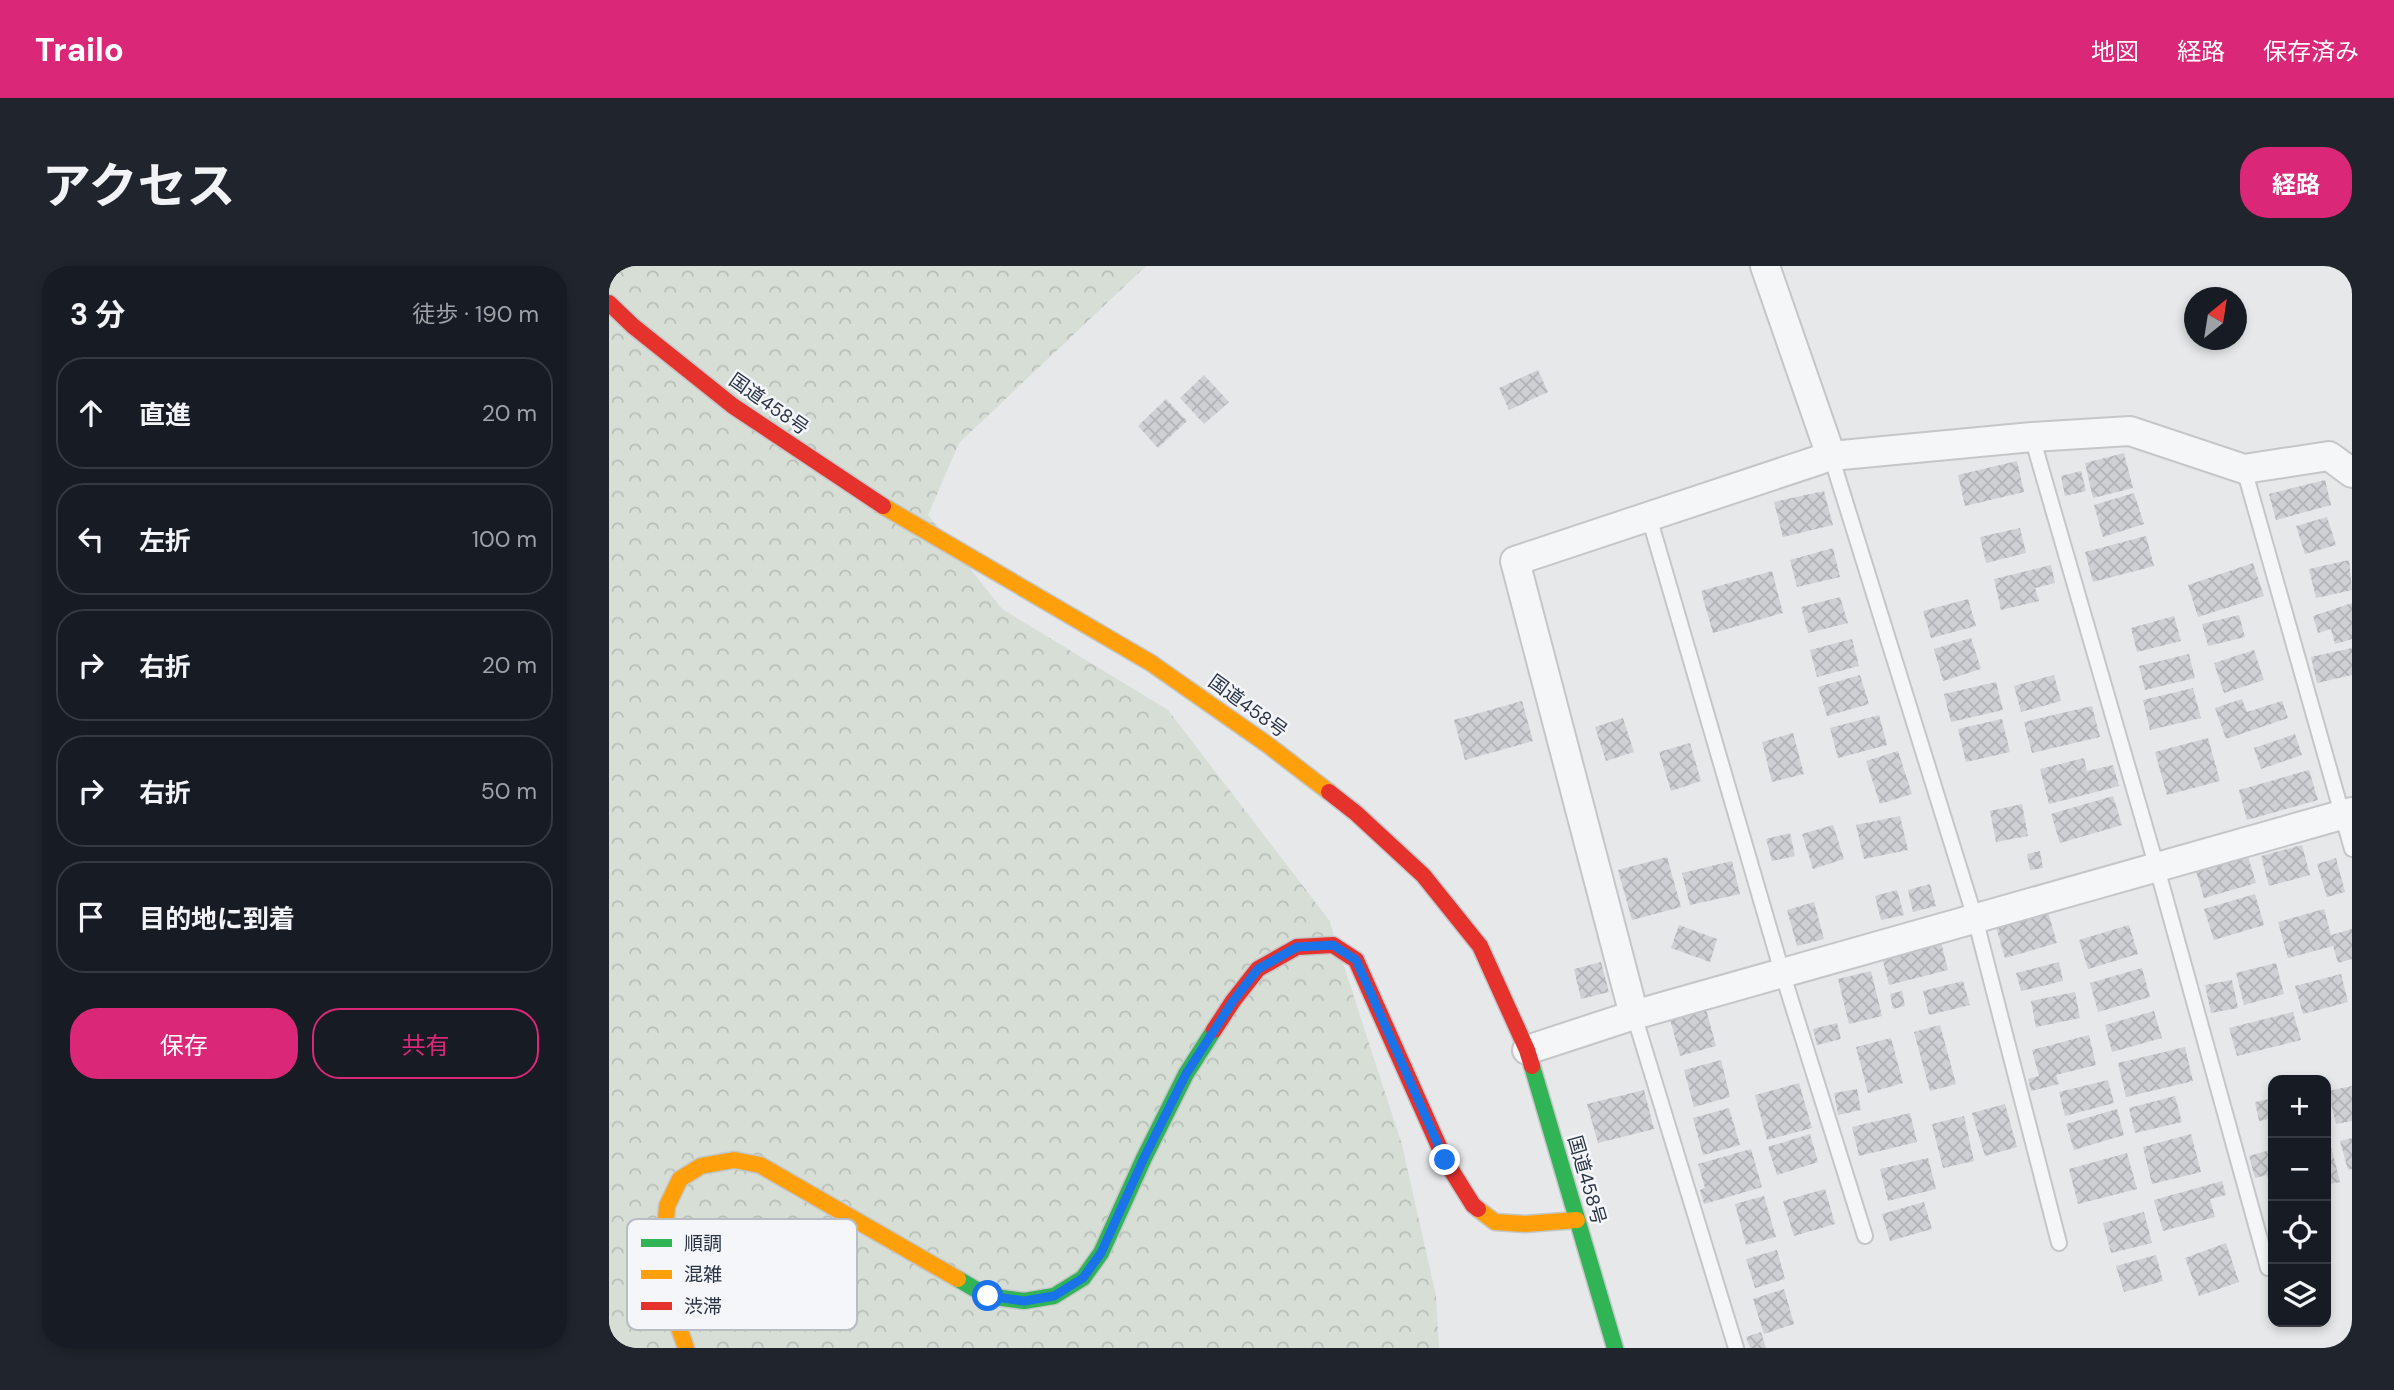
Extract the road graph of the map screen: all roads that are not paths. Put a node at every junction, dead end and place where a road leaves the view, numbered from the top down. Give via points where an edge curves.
1 (1765, 266) edge
2 (609, 303) edge
3 (2032, 437) junction
4 (1831, 456) junction
5 (2244, 469) junction
6 (2352, 473) edge
7 (1649, 517) junction
8 (2347, 814) edge
9 (2352, 849) edge
10 (2157, 868) junction
11 (1975, 918) junction
12 (1782, 972) junction
13 (1634, 1015) junction
14 (1527, 1051) junction
15 (666, 1219) edge
16 (854, 1219) edge
17 (1577, 1220) junction
18 (857, 1221) edge
19 (1865, 1236) dead end
20 (2059, 1243) dead end
21 (2268, 1268) dead end
22 (680, 1330) edge
23 (686, 1348) edge
24 (1615, 1348) edge
25 (1736, 1348) edge

1 - 4 street
2 - 14 main road, 国道458号 via 733,406 834,475 1151,663 1357,814 1423,875 1480,946
3 - 4 street
3 - 5 street via 2130,431
3 - 10 lane
4 - 7 street
4 - 11 lane
5 - 6 street via 2329,456
5 - 8 lane
7 - 12 lane
7 - 13 street via 1515,561
8 - 9 lane
8 - 10 street
10 - 11 street
10 - 21 lane
11 - 12 street
11 - 20 lane
12 - 13 street
12 - 19 lane
13 - 14 street
13 - 25 lane
14 - 17 main road, 国道458号
15 - 16 main road via 680,1180 701,1166 734,1160 760,1165
17 - 18 main road via 1495,1222 1473,1205 1445,1160 1356,960 1333,945 1297,947 1258,969 1186,1074 1101,1253 1083,1278 1054,1296 1024,1301 988,1296
17 - 24 main road, 国道458号
22 - 23 main road

